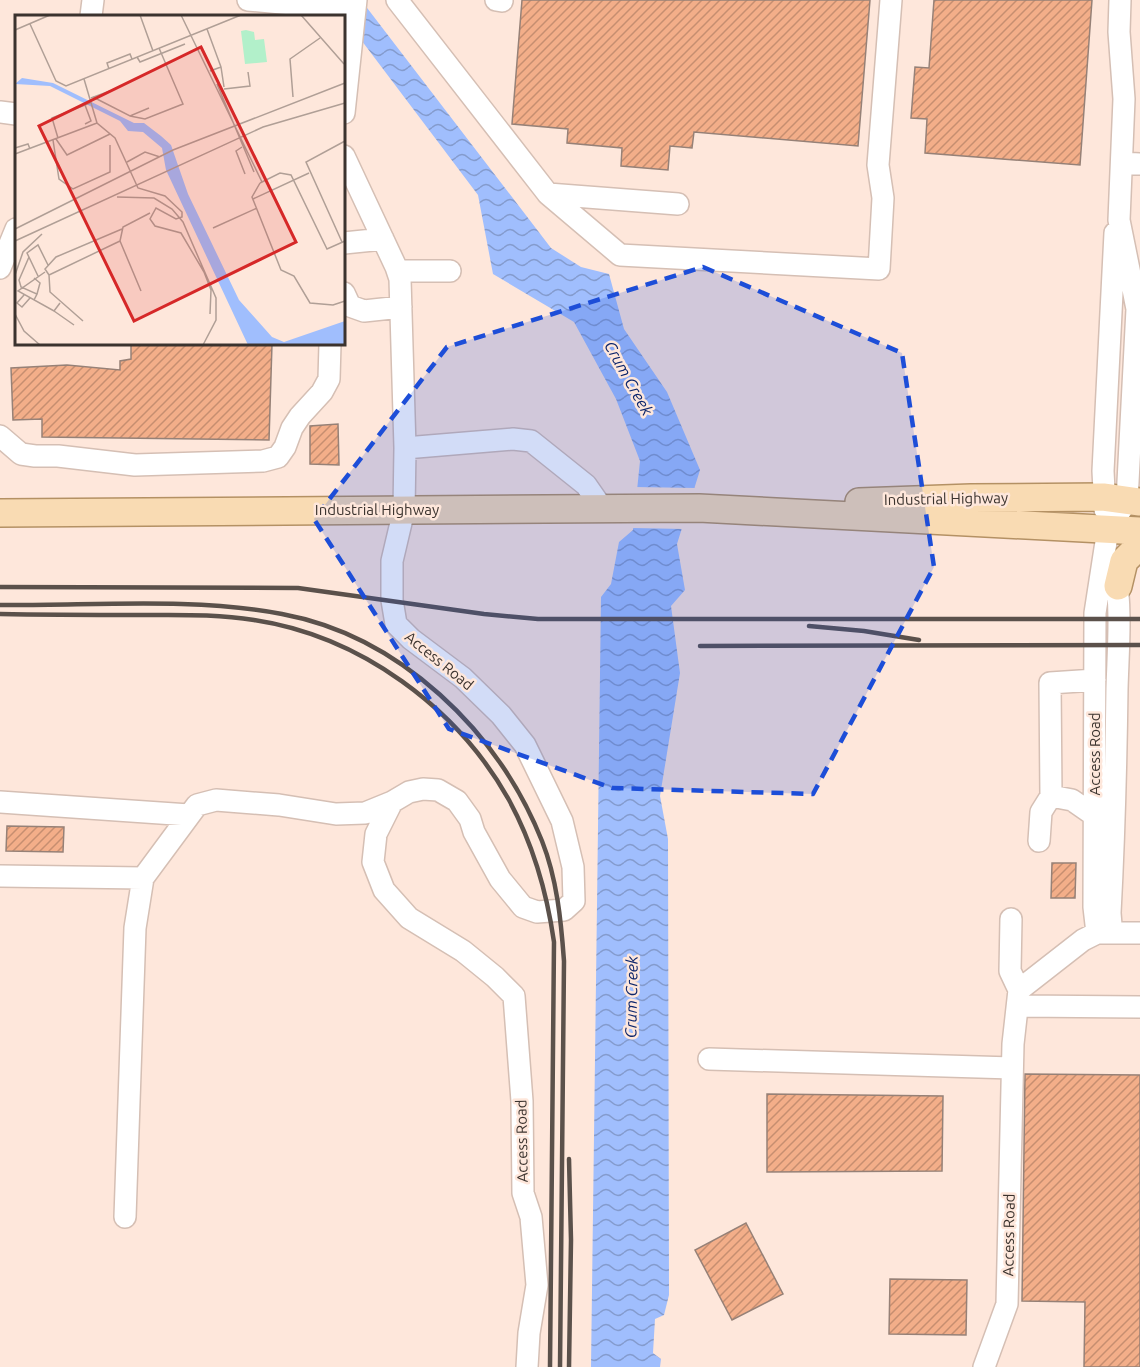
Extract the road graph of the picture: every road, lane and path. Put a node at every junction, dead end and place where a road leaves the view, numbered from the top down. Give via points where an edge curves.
1 (93, 0) edge
2 (248, 0) edge
3 (398, 0) edge
4 (891, 0) edge
5 (1120, 0) edge
6 (356, 5) edge
7 (325, 12) edge
8 (91, 15) edge
9 (345, 104) edge
10 (0, 112) edge
11 (15, 114) edge
12 (345, 158) edge
13 (1131, 163) edge
14 (548, 194) junction
15 (678, 204) dead end
16 (15, 231) edge
17 (383, 239) junction
18 (345, 243) edge
19 (0, 268) edge
20 (398, 271) junction
21 (450, 271) dead end
22 (346, 304) edge
23 (401, 307) junction
24 (330, 345) edge
25 (0, 436) edge
26 (405, 448) junction
27 (1123, 500) edge
28 (602, 508) junction
29 (404, 510) junction
30 (753, 511) junction
31 (0, 513) edge
32 (1107, 529) junction
33 (1140, 531) edge
34 (1140, 545) edge
35 (1118, 586) junction
36 (1095, 680) junction
37 (1051, 796) junction
38 (0, 802) edge
39 (392, 802) junction
40 (1102, 806) junction
41 (189, 815) junction
42 (1039, 841) dead end
43 (0, 876) edge
44 (143, 878) junction
45 (1011, 919) dead end
46 (1105, 933) junction
47 (1140, 933) edge
48 (1018, 998) junction
49 (1140, 1007) edge
50 (709, 1059) dead end
51 (1012, 1068) junction
52 (125, 1217) dead end
53 (527, 1367) edge
54 (984, 1367) edge

1 - 8 lane
2 - 7 lane
3 - 14 lane
4 - 14 lane via 878,165 883,198 879,269 620,255
5 - 13 lane via 1119,32
6 - 7 lane
6 - 9 lane
10 - 11 lane
12 - 17 lane, Access Road
13 - 27 lane via 1119,220 1137,309
14 - 15 lane
16 - 19 lane
17 - 18 lane
17 - 20 lane, Access Road
20 - 21 lane
20 - 23 lane, Access Road
22 - 23 lane via 364,311
23 - 26 lane, Access Road
24 - 25 lane via 329,378 296,422 278,457 263,461 135,465 21,454
26 - 28 lane via 531,441 586,485
26 - 29 lane, Access Road
27 - 30 main road, Industrial Highway via 888,500
27 - 32 lane
28 - 29 main road, Industrial Highway
28 - 30 main road, Industrial Highway
29 - 31 main road, Industrial Highway
29 - 39 lane, Access Road via 392,561 396,624 463,678 525,745 562,821 573,867 574,902 564,910 537,912 524,907 500,879 457,801 438,790 409,792
30 - 32 main road, Industrial Highway
32 - 33 main road, Industrial Highway
32 - 35 lane, Access Road
32 - 36 lane, Access Road via 1095,613
34 - 35 main road via 1124,561
35 - 40 lane, Access Road
36 - 37 lane via 1050,683
36 - 40 lane, Access Road
37 - 40 lane
37 - 42 lane via 1041,813
38 - 41 lane
39 - 41 lane, Access Road via 365,813 336,814 216,800 197,805
39 - 53 lane, Access Road via 373,849 373,862 384,890 409,918 463,951 514,996 522,1101 523,1193 531,1217 537,1286
40 - 46 lane, Access Road via 1094,907
41 - 44 lane, Access Road
43 - 44 lane
44 - 52 lane, Access Road via 135,928
45 - 48 lane via 1010,971
46 - 47 lane
46 - 48 lane via 1083,940
48 - 49 lane
48 - 51 lane, Access Road
50 - 51 lane
51 - 54 lane, Access Road via 1007,1304

